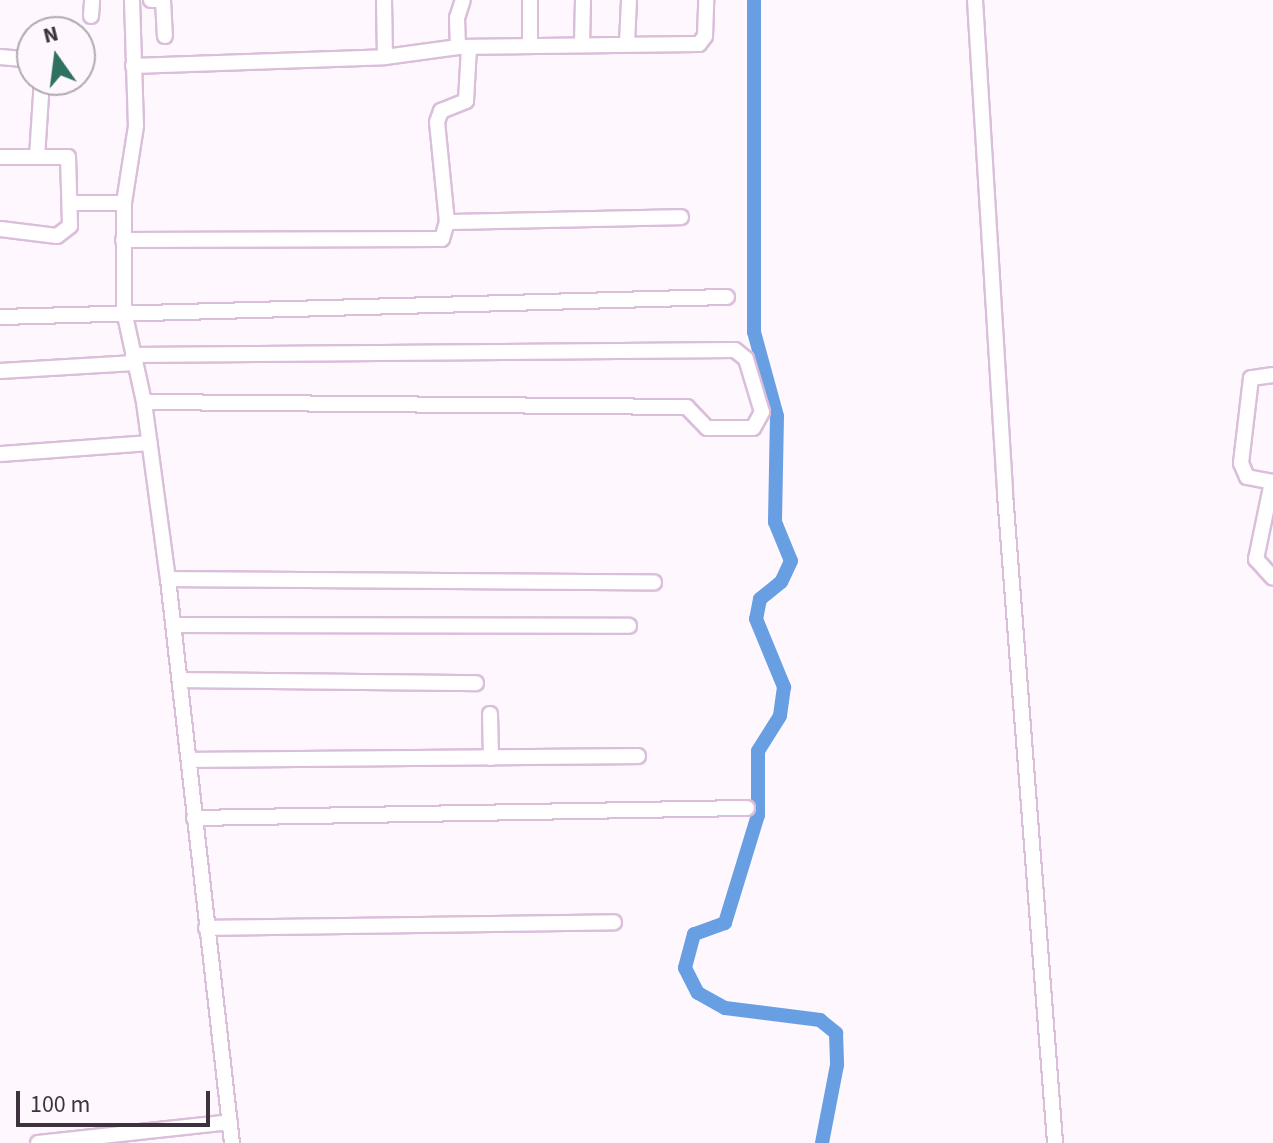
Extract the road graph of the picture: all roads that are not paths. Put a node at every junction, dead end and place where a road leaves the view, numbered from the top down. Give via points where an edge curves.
1 (92, 0) edge
2 (132, 0) edge
3 (151, 0) edge
4 (164, 0) edge
5 (384, 0) edge
6 (463, 0) edge
7 (530, 0) edge
8 (583, 0) edge
9 (629, 0) edge
10 (706, 0) edge
11 (975, 0) edge
12 (91, 16) dead end
13 (165, 36) dead end
14 (627, 43) junction
15 (582, 44) junction
16 (530, 46) junction
17 (464, 47) junction
18 (385, 57) junction
19 (133, 66) junction
20 (41, 96) edge
21 (0, 157) edge
22 (37, 157) junction
23 (70, 203) junction
24 (124, 203) junction
25 (681, 217) dead end
26 (447, 222) junction
27 (0, 229) edge
28 (123, 240) junction
29 (727, 297) dead end
30 (124, 311) junction
31 (0, 317) edge
32 (134, 359) junction
33 (0, 371) edge
34 (1273, 375) edge
35 (144, 402) junction
36 (150, 443) junction
37 (0, 454) edge
38 (1273, 482) edge
39 (1273, 578) edge
40 (168, 579) junction
41 (654, 582) dead end
42 (173, 625) junction
43 (629, 626) dead end
44 (181, 680) junction
45 (476, 683) dead end
46 (490, 714) dead end
47 (638, 756) dead end
48 (491, 758) junction
49 (189, 760) junction
50 (747, 808) dead end
51 (194, 818) junction
52 (614, 922) dead end
53 (206, 928) junction
54 (223, 1123) junction
55 (38, 1143) edge
56 (232, 1143) edge
57 (1055, 1143) edge

1 - 12 street
2 - 19 street
3 - 4 street
4 - 13 street
5 - 18 street
6 - 17 street via 457,18
7 - 16 street
8 - 15 street
9 - 14 street
10 - 14 street via 704,42
11 - 57 street via 1003,463
14 - 15 street
15 - 16 street
16 - 17 street
17 - 18 street
17 - 26 street via 466,101 441,111 437,122
18 - 19 street
19 - 24 street via 136,126
20 - 22 street
21 - 22 street
22 - 23 street via 68,157
23 - 24 street
23 - 27 street via 70,226 64,235
24 - 28 street
25 - 26 street
26 - 28 street via 446,234 436,240
28 - 30 street
29 - 30 street
30 - 31 street
30 - 32 street
32 - 33 street
32 - 35 street
32 - 35 street via 735,350 746,359 762,412 753,428 707,428 687,407
34 - 38 street via 1251,378 1241,463 1247,477
35 - 36 street
36 - 37 street
36 - 40 street
38 - 39 street via 1256,559
40 - 41 street
40 - 42 street
42 - 43 street
42 - 44 street
44 - 45 street
44 - 49 street
46 - 48 street
47 - 48 street
48 - 49 street
49 - 51 street
50 - 51 street
51 - 53 street
52 - 53 street
53 - 54 street
54 - 55 street
54 - 56 street

